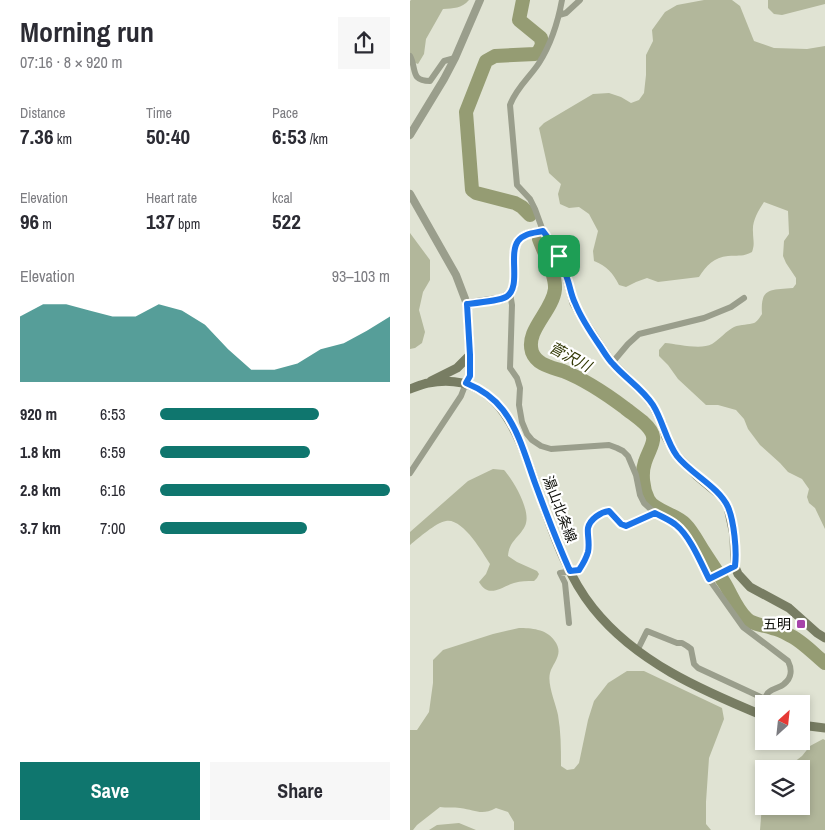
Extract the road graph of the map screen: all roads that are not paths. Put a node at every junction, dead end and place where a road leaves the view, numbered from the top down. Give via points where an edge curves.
1 (480, 0) edge
2 (562, 0) edge
3 (580, 0) edge
4 (559, 15) junction
5 (410, 56) edge
6 (454, 58) junction
7 (410, 135) edge
8 (410, 194) edge
9 (543, 231) junction
10 (510, 293) junction
11 (744, 298) dead end
12 (467, 304) junction
13 (470, 355) junction
14 (612, 363) junction
15 (427, 383) junction
16 (466, 383) junction
17 (410, 389) edge
18 (410, 474) edge
19 (655, 513) junction
20 (735, 566) junction
21 (570, 571) junction
22 (711, 578) junction
23 (569, 623) dead end
24 (825, 638) edge
25 (637, 651) junction
26 (756, 695) edge
27 (767, 695) edge
28 (755, 712) edge
29 (810, 726) edge
30 (825, 728) edge

1 - 6 street
2 - 4 street
3 - 4 street
4 - 9 street via 552,39 510,105 517,185 530,200
5 - 6 street via 413,72 424,81 430,81 444,61
6 - 7 street
8 - 12 street via 456,275
9 - 10 main road via 518,241 514,284
9 - 14 main road via 559,256 577,309
10 - 12 main road via 501,299
10 - 19 street via 510,368 520,388 519,404 527,434 536,443 551,449 608,445 623,451 632,464 644,503
11 - 14 street via 704,318 639,334
12 - 13 main road
13 - 15 main road, 湯山北条線 via 457,368
13 - 16 main road via 470,376
14 - 20 main road via 652,404 677,456 721,496 728,508 734,535
15 - 16 main road, 湯山北条線
15 - 17 main road, 湯山北条線
16 - 18 street via 461,396
16 - 21 main road, 湯山北条線 via 488,395 504,411 519,437
19 - 21 street via 626,526 609,511 598,515 588,528 585,560 579,570
19 - 22 street via 676,524 683,532
20 - 22 street
20 - 24 main road via 750,587 789,608
21 - 23 street via 560,573 566,583
21 - 25 main road, 湯山北条線 via 593,609
22 - 27 street via 743,627 791,666 789,680
25 - 26 street via 647,631 682,643 691,649 698,668
25 - 28 main road, 湯山北条線 via 682,678
29 - 30 main road

